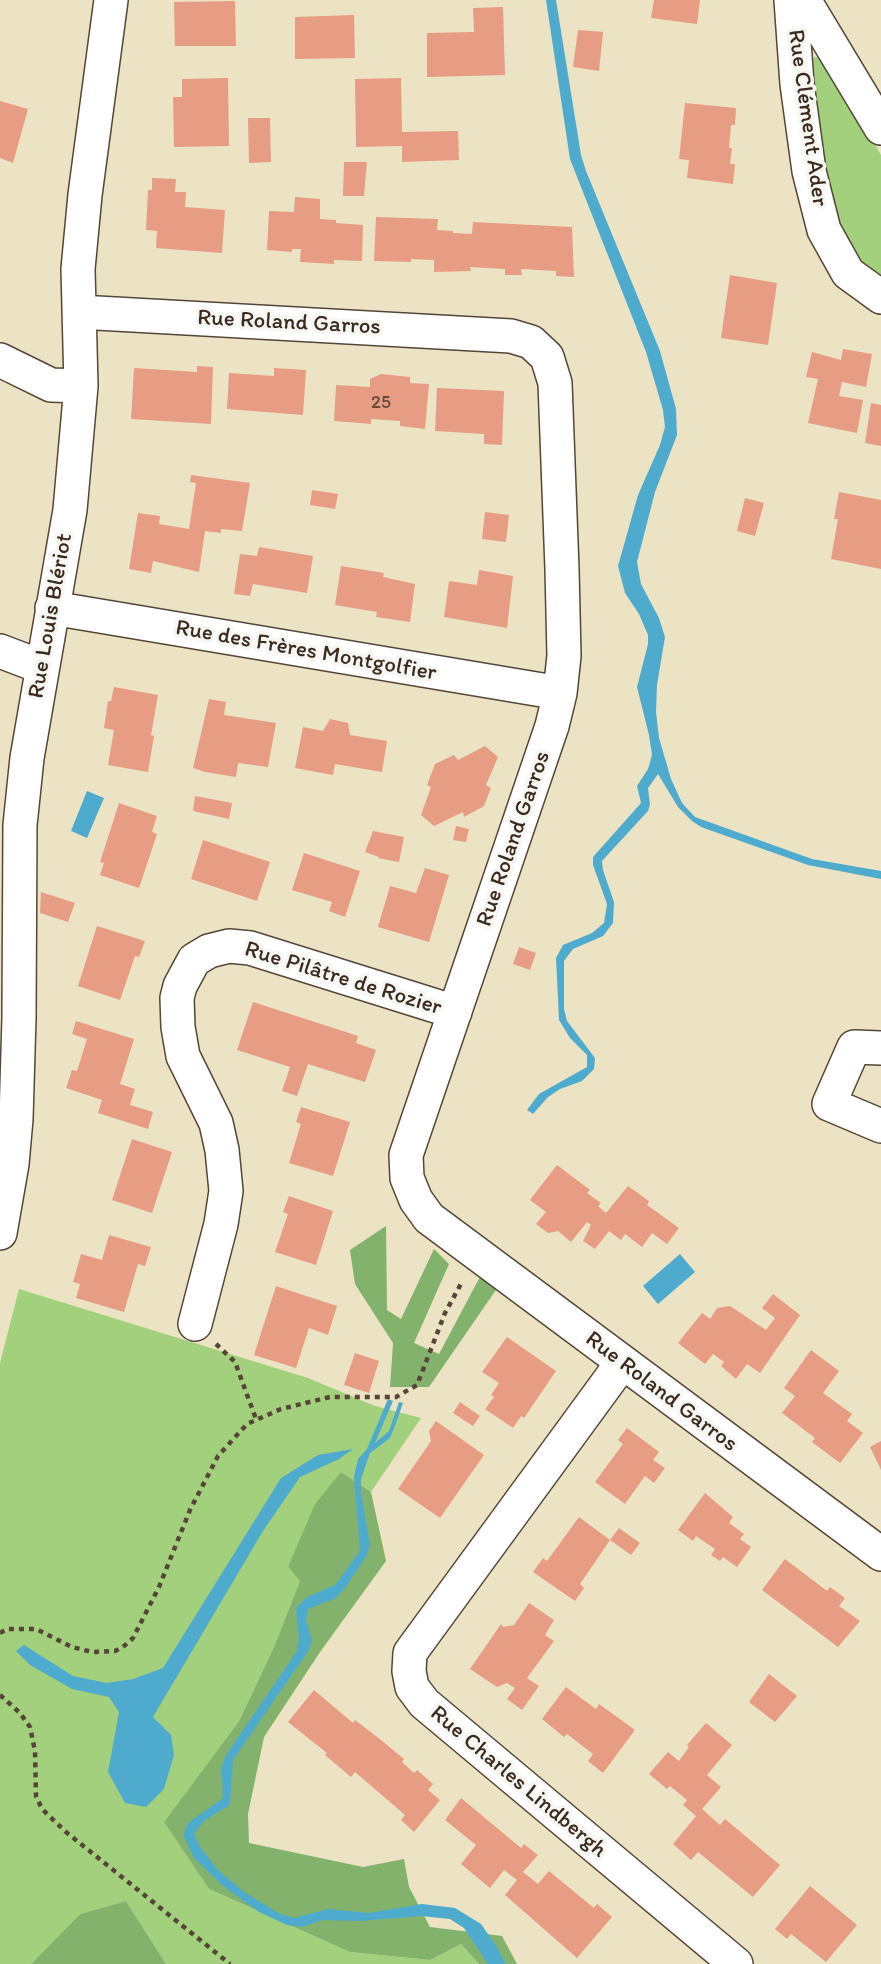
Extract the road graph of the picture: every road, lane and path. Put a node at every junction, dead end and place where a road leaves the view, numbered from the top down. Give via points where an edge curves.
1 (111, 0) edge
2 (791, 0) edge
3 (804, 0) edge
4 (881, 128) edge
5 (881, 297) edge
6 (79, 312) junction
7 (0, 360) edge
8 (82, 386) junction
9 (52, 608) junction
10 (0, 651) edge
11 (42, 667) junction
12 (560, 693) junction
13 (454, 1012) junction
14 (881, 1048) edge
15 (881, 1126) edge
16 (0, 1233) edge
17 (478, 1254) junction
18 (195, 1324) joint
19 (622, 1363) junction
20 (257, 1419) junction
21 (881, 1555) edge
22 (0, 1633) edge
23 (0, 1695) edge
24 (230, 1964) edge
25 (736, 1964) edge

1 - 6 street, Rue Louis Blériot via 85,195
2 - 5 street, Rue Clément Ader via 809,171 824,230 848,273
3 - 4 street, Rue Clément Ader
6 - 8 street, Rue Louis Blériot
6 - 12 street, Rue Roland Garros via 512,336 531,342 547,357 555,383 564,656
7 - 8 street via 51,385
8 - 9 street, Rue Louis Blériot via 70,510
9 - 11 street, Rue Louis Blériot
9 - 12 street, Rue des Frères Montgolfier
10 - 11 street
11 - 16 street, Rue Louis Blériot via 20,825 16,1119
12 - 13 street, Rue Roland Garros
13 - 17 street, Rue Roland Garros via 405,1155 407,1178 429,1218
13 - 18 street, Rue Pilâtre de Rozier via 250,948 229,946 194,960 177,998 178,1027 183,1056 216,1123 226,1191
14 - 15 street via 854,1046 829,1104
17 - 19 street, Rue Roland Garros
17 - 20 path via 445,1313 417,1385 396,1398 330,1397
18 - 20 path via 235,1362
19 - 21 street, Rue Roland Garros
19 - 25 street, Rue Charles Lindbergh via 410,1653 412,1687 424,1703
20 - 22 path via 218,1456 159,1587 123,1647 82,1650 36,1629
23 - 24 path via 30,1727 36,1797 43,1810

